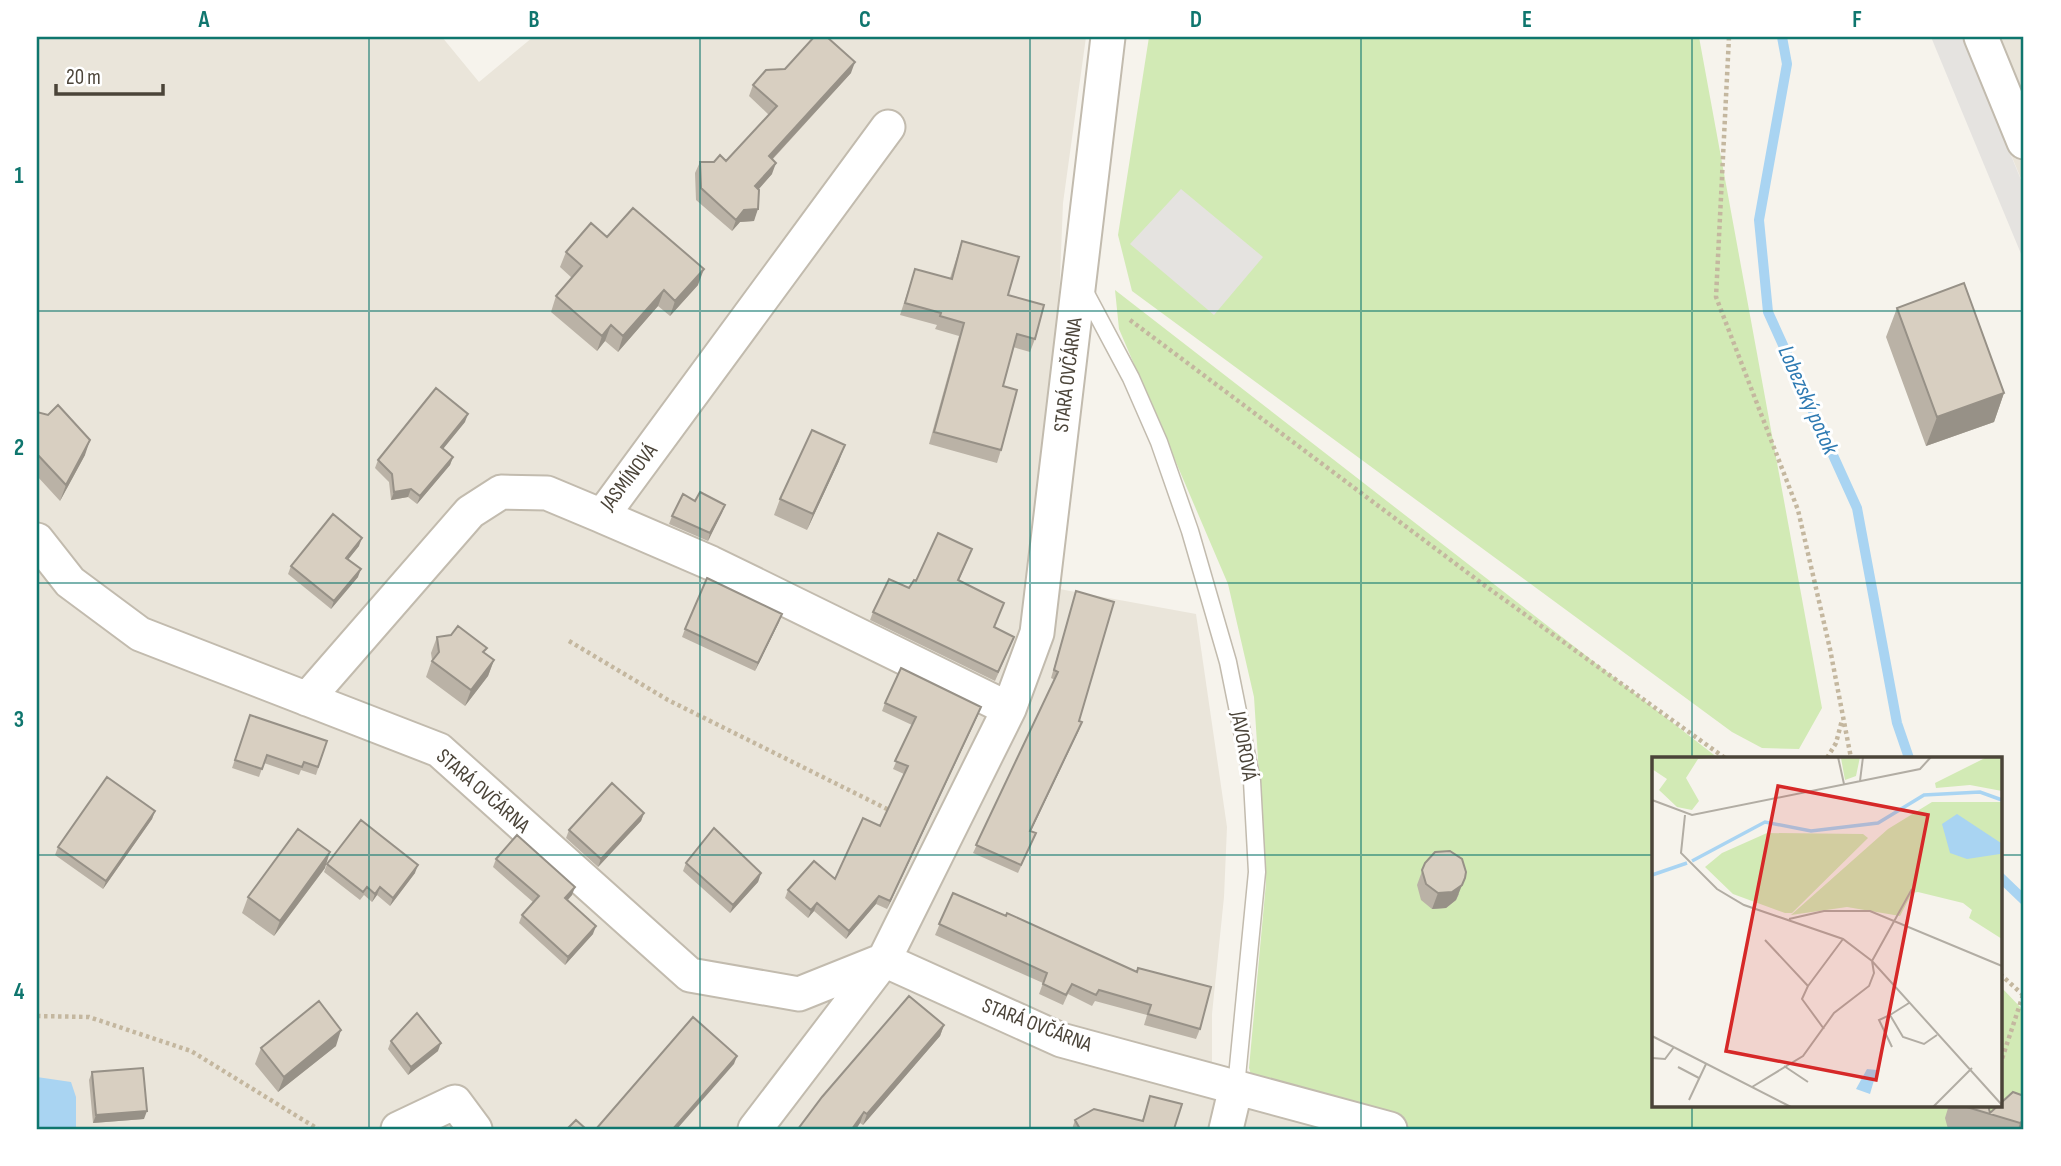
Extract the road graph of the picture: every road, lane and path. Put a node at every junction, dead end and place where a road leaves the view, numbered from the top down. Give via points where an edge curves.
1 (1108, 37) edge
2 (1729, 37) edge
3 (1981, 37) edge
4 (888, 127) dead end
5 (2024, 142) edge
6 (1079, 281) junction
7 (1123, 314) dead end
8 (602, 516) junction
9 (37, 540) edge
10 (569, 642) dead end
11 (307, 699) junction
12 (1009, 709) junction
13 (1843, 717) junction
14 (1724, 757) edge
15 (1828, 757) edge
16 (1851, 757) edge
17 (897, 814) edge
18 (884, 960) junction
19 (2002, 976) edge
20 (2023, 995) edge
21 (37, 1016) edge
22 (2002, 1059) edge
23 (1236, 1087) junction
24 (318, 1129) edge
25 (397, 1129) edge
26 (475, 1129) edge
27 (755, 1129) edge
28 (1226, 1129) edge
29 (1390, 1129) edge

1 - 6 street, STARÁ OVČÁRNA
2 - 13 path via 1716,298 1798,510
3 - 5 street
4 - 8 street, JASMÍNOVÁ
6 - 12 street, STARÁ OVČÁRNA via 1038,633
6 - 23 lane, JAVOROVÁ via 1131,378 1190,531 1228,662 1252,781 1257,872
7 - 14 path via 1484,585
8 - 11 street, JASMÍNOVÁ via 547,493 501,492 470,512
8 - 12 street via 711,563
9 - 11 street, STARÁ OVČÁRNA via 70,582 141,634
10 - 17 path via 668,700
11 - 18 street, STARÁ OVČÁRNA via 439,750 690,975 799,994
12 - 18 street, STARÁ OVČÁRNA
13 - 15 path
13 - 16 path
18 - 23 street, STARÁ OVČÁRNA via 1061,1040
18 - 27 street, STARÁ OVČÁRNA
19 - 20 path
20 - 22 path
21 - 24 path via 89,1017 191,1051
23 - 28 street, JAVOROVÁ
23 - 29 street, STARÁ OVČÁRNA
25 - 26 street via 455,1101

